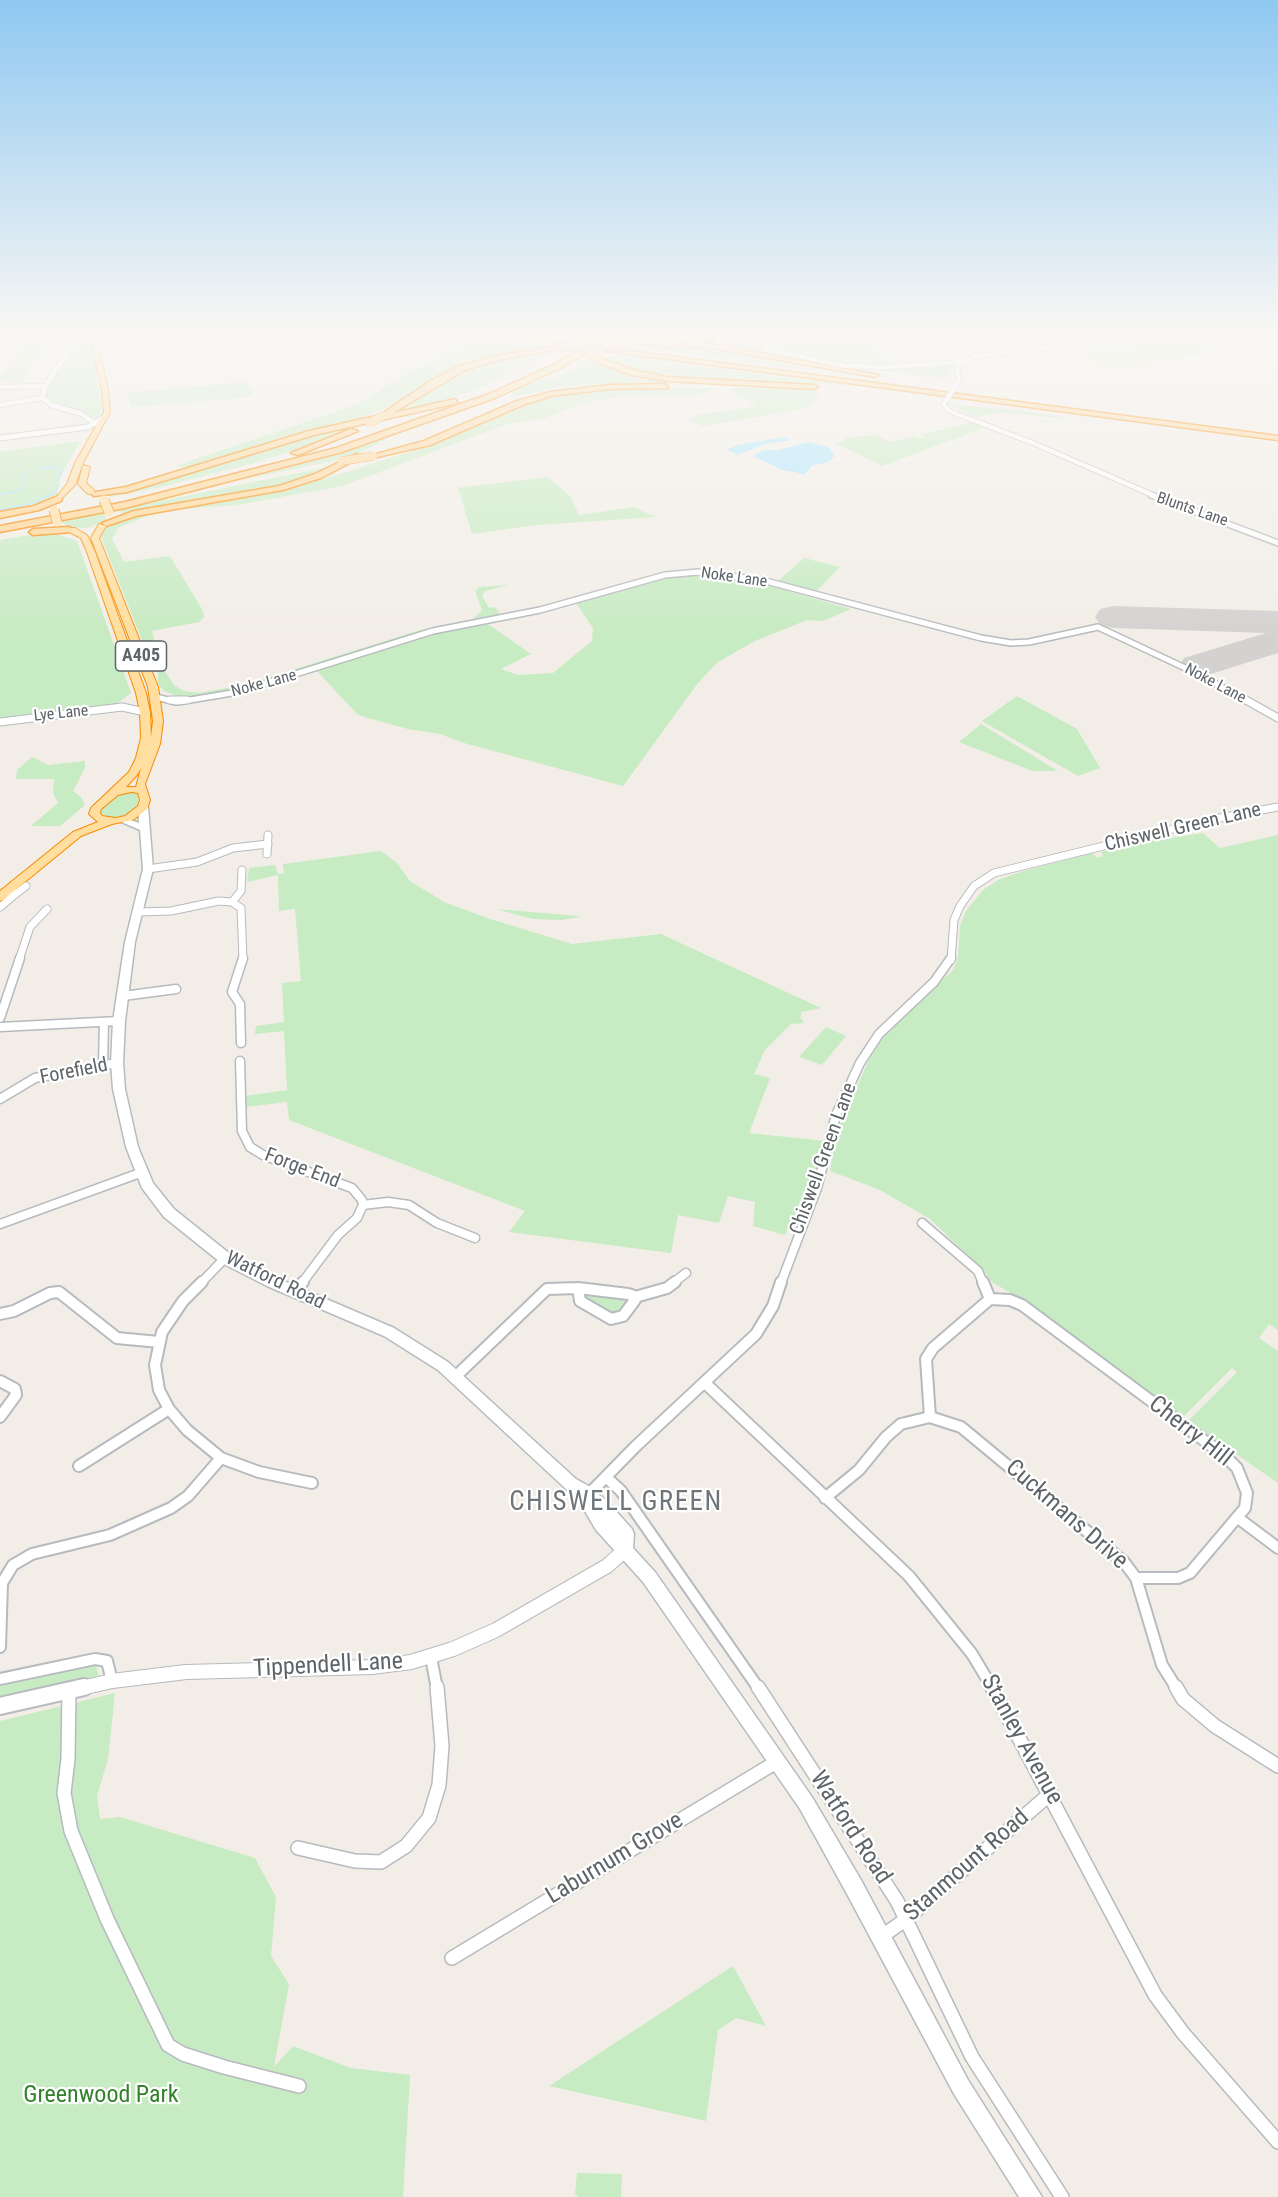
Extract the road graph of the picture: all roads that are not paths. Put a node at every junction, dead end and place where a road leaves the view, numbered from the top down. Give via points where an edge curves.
1 (30, 435) edge
2 (91, 435) edge
3 (104, 435) edge
4 (307, 435) edge
5 (344, 435) edge
6 (374, 435) edge
7 (385, 435) edge
8 (404, 435) edge
9 (452, 435) edge
10 (1011, 435) edge
11 (1253, 435) edge
12 (0, 438) edge
13 (1278, 438) edge
14 (197, 482) junction
15 (93, 492) junction
16 (59, 498) junction
17 (125, 505) junction
18 (0, 515) edge
19 (0, 524) edge
20 (104, 524) junction
21 (0, 529) edge
22 (70, 530) junction
23 (0, 537) edge
24 (1278, 543) edge
25 (142, 697) junction
26 (156, 697) junction
27 (177, 702) junction
28 (122, 707) junction
29 (145, 712) junction
30 (158, 712) junction
31 (1278, 718) edge
32 (0, 722) edge
33 (142, 791) junction
34 (115, 792) junction
35 (143, 807) junction
36 (1278, 807) edge
37 (94, 814) junction
38 (116, 821) junction
39 (144, 828) junction
40 (268, 836) dead end
41 (268, 844) junction
42 (267, 854) dead end
43 (148, 869) junction
44 (242, 870) dead end
45 (0, 886) edge
46 (26, 886) dead end
47 (13, 891) junction
48 (0, 897) edge
49 (232, 902) junction
50 (0, 907) edge
51 (47, 909) dead end
52 (138, 912) junction
53 (176, 989) dead end
54 (123, 996) junction
55 (0, 1018) edge
56 (119, 1021) junction
57 (104, 1022) junction
58 (0, 1027) edge
59 (241, 1043) dead end
60 (240, 1060) dead end
61 (117, 1063) junction
62 (103, 1065) junction
63 (0, 1099) edge
64 (140, 1173) junction
65 (363, 1205) junction
66 (922, 1223) dead end
67 (0, 1224) edge
68 (475, 1238) dead end
69 (225, 1258) junction
70 (686, 1273) dead end
71 (578, 1288) junction
72 (295, 1292) junction
73 (635, 1297) junction
74 (990, 1299) junction
75 (0, 1314) edge
76 (159, 1342) junction
77 (455, 1377) junction
78 (0, 1381) edge
79 (705, 1383) junction
80 (169, 1408) junction
81 (0, 1416) edge
82 (930, 1418) junction
83 (221, 1458) junction
84 (79, 1466) dead end
85 (607, 1478) junction
86 (312, 1483) dead end
87 (589, 1494) junction
88 (825, 1498) junction
89 (1238, 1518) junction
90 (1278, 1548) edge
91 (625, 1550) junction
92 (1136, 1578) junction
93 (0, 1647) edge
94 (432, 1657) junction
95 (0, 1678) edge
96 (112, 1681) junction
97 (69, 1690) junction
98 (0, 1706) edge
99 (778, 1761) junction
100 (1278, 1766) edge
101 (1051, 1793) junction
102 (298, 1848) dead end
103 (905, 1920) junction
104 (881, 1937) junction
105 (452, 1958) dead end
106 (299, 2086) dead end
107 (1278, 2142) edge
108 (1031, 2197) edge
109 (1062, 2197) edge

1 - 12 street
2 - 16 highway via 69,488
3 - 15 highway via 84,470 82,484
4 - 15 highway via 127,489
5 - 14 highway, bridge
6 - 14 highway via 269,466
7 - 17 highway
8 - 20 highway via 302,482 262,493 134,514
9 - 17 highway, bridge via 415,447
10 - 24 street, Blunts Lane, bridge via 1128,486
11 - 13 highway
14 - 19 highway
15 - 16 highway
15 - 20 highway, bridge via 104,500 109,512 110,519
16 - 18 highway via 36,508
16 - 22 highway, bridge via 53,504 57,522
17 - 21 highway
20 - 22 highway
20 - 26 highway, A405 via 96,536 97,543
22 - 23 highway
22 - 25 highway, A405 via 86,540
25 - 28 street, Lye Lane
25 - 29 highway, A405
26 - 27 street, Noke Lane
26 - 30 highway, A405
27 - 30 street, Noke Lane
27 - 31 street, Noke Lane via 273,682 433,630 540,610 665,575 698,572 768,581 1011,643 1098,627 1198,674
28 - 29 street, Lye Lane
28 - 32 street, Lye Lane
29 - 34 highway, A405 via 146,738 141,758
30 - 33 highway, A405 via 157,734 140,784
33 - 34 highway
33 - 35 highway
34 - 37 highway via 96,807
35 - 38 highway
35 - 39 main road, Watford Road
36 - 79 street, Chiswell Green Lane via 1009,869 974,886 954,920 951,961 879,1034 844,1096 833,1124 823,1173 773,1306 751,1340
37 - 38 highway via 99,819
37 - 45 highway
38 - 39 main road
38 - 47 highway via 77,834
39 - 43 main road, Watford Road
40 - 41 street
41 - 42 street
41 - 43 street via 233,848 189,864
43 - 52 main road, Watford Road
44 - 49 street via 242,891
46 - 47 street
47 - 48 highway
47 - 50 street
49 - 52 street
49 - 59 street via 242,911 243,963 232,992 241,1008
51 - 55 street via 30,927
52 - 54 main road, Watford Road
53 - 54 street
54 - 56 main road, Watford Road
56 - 57 street
56 - 61 main road, Watford Road
57 - 58 street
57 - 62 street
60 - 65 street, Forge End via 243,1131 250,1147 352,1188
61 - 62 street, Forefield
61 - 64 main road, Watford Road via 119,1089
62 - 63 street, Forefield via 35,1078
64 - 67 street
64 - 69 main road, Watford Road via 169,1213
65 - 68 street via 409,1205 437,1223
65 - 72 street via 357,1218 338,1235
66 - 74 street via 978,1271
69 - 72 main road, Watford Road
69 - 76 street via 175,1311
70 - 73 street via 667,1288
71 - 73 street
71 - 73 street via 580,1301 611,1319 623,1316
71 - 77 street via 544,1291
72 - 77 main road, Watford Road via 389,1332
74 - 82 street via 933,1348 926,1359
74 - 89 street, Cherry Hill via 1023,1305 1226,1456 1237,1468 1247,1493 1245,1509
75 - 76 street via 59,1292 117,1338
76 - 80 street via 156,1378
77 - 87 main road, Watford Road via 571,1484
78 - 81 street via 15,1389 16,1395
79 - 85 street, Chiswell Green Lane
79 - 88 street, Stanley Avenue
80 - 83 street via 196,1441
80 - 84 street
82 - 88 street, Cuckmans Drive via 910,1420 893,1430 859,1470
82 - 92 street, Cuckmans Drive via 951,1422 971,1432 1115,1553
83 - 86 street via 259,1472
83 - 93 street via 188,1496 171,1508 110,1535 32,1554 13,1565 2,1583
85 - 87 street, Chiswell Green Lane
85 - 103 street, Watford Road via 621,1491 777,1714 897,1901
87 - 91 main road, Watford Road via 591,1508
88 - 101 street, Stanley Avenue via 909,1576 972,1654
89 - 90 street
89 - 92 street, Cherry Hill via 1184,1577
91 - 94 street, Tippendell Lane via 607,1566 496,1630
91 - 99 main road, Watford Road via 649,1577
92 - 100 street, Cuckmans Drive via 1159,1656 1183,1699 1215,1726
94 - 96 street, Tippendell Lane via 372,1667 186,1672
94 - 102 street via 439,1705 441,1767 435,1805 417,1835 381,1862 356,1861
95 - 96 street via 95,1659 107,1661
96 - 97 street, Tippendell Lane
97 - 98 street, Tippendell Lane
97 - 106 street via 64,1793 71,1832 107,1919 168,2045 213,2064
99 - 104 main road, Watford Road
99 - 105 street, Laburnum Grove
101 - 103 street, Stanmount Road
101 - 107 street, Stanley Avenue via 1155,1995
103 - 104 street, Stanmount Road
103 - 109 street, Watford Road via 972,2057
104 - 108 main road, Watford Road via 961,2086

